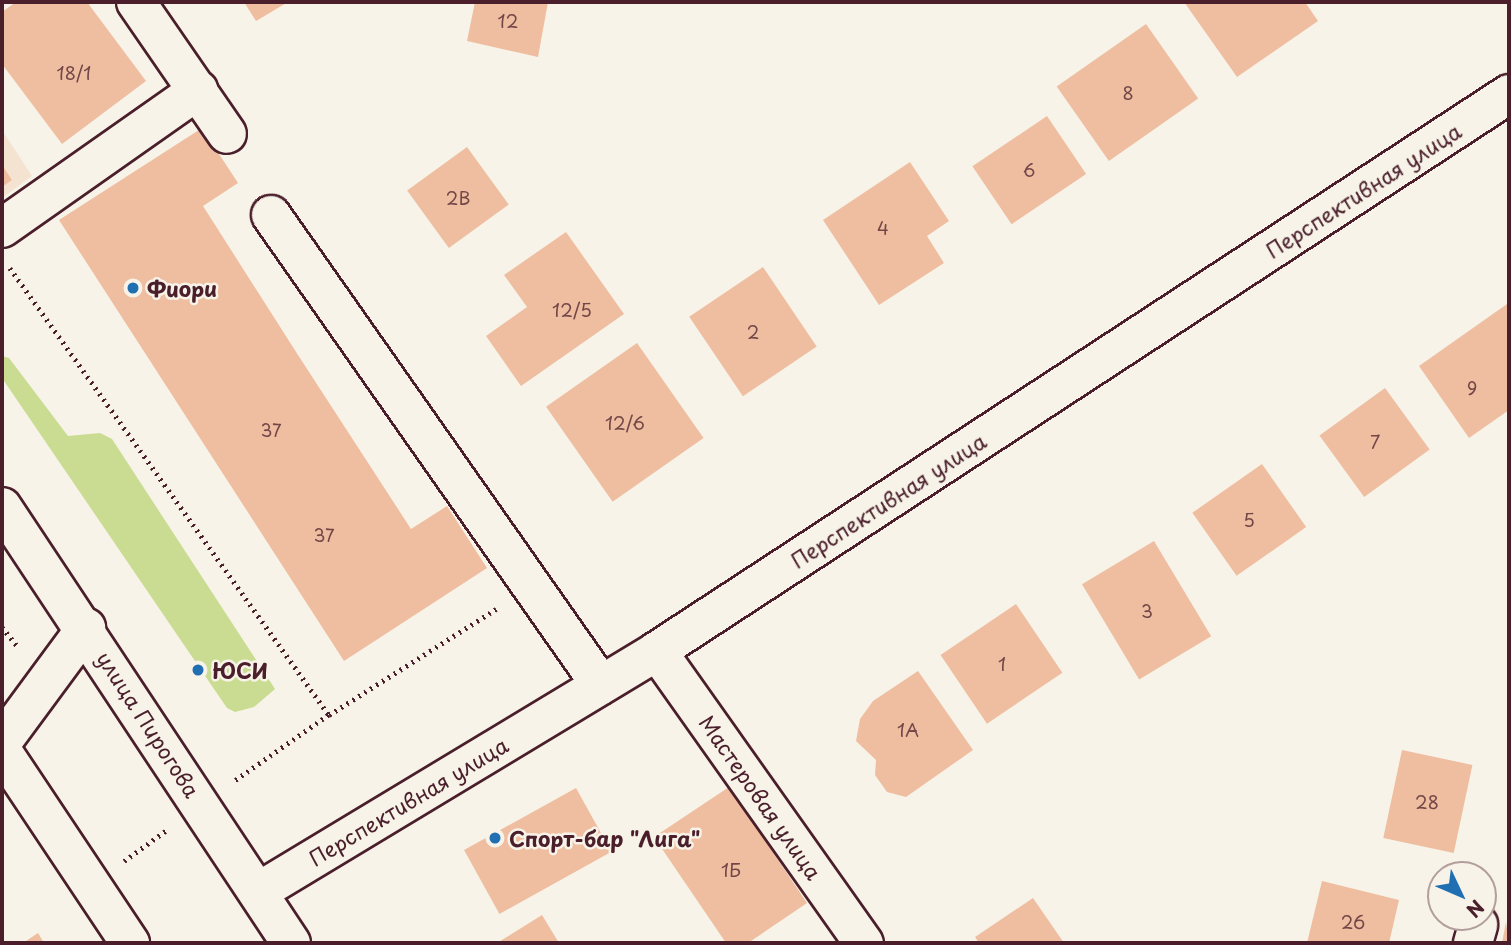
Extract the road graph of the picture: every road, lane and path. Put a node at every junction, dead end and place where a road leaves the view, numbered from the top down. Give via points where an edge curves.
1 (136, 2) edge
2 (198, 90) junction
3 (1509, 94) edge
4 (227, 134) dead end
5 (271, 215) dead end
6 (2, 228) edge
7 (2, 256) edge
8 (2, 507) edge
9 (530, 587) junction
10 (86, 628) junction
11 (657, 652) junction
12 (601, 685) junction
13 (329, 715) junction
14 (2, 743) edge
15 (2, 751) edge
16 (202, 805) junction
17 (90, 885) junction
18 (258, 892) junction
19 (130, 943) edge
20 (291, 943) edge
21 (864, 943) edge

1 - 2 street
2 - 4 street
2 - 6 street
3 - 11 street, Перспективная улица
5 - 9 street
7 - 13 path
8 - 10 street, улица Пирогова
9 - 12 street
9 - 13 path
10 - 14 street
10 - 16 street, улица Пирогова
11 - 12 street, Перспективная улица
11 - 21 street, Мастеровая улица
12 - 18 street, Перспективная улица
13 - 16 path
15 - 17 street
16 - 17 path
16 - 18 street, улица Пирогова
17 - 19 street
18 - 20 street, улица Пирогова

